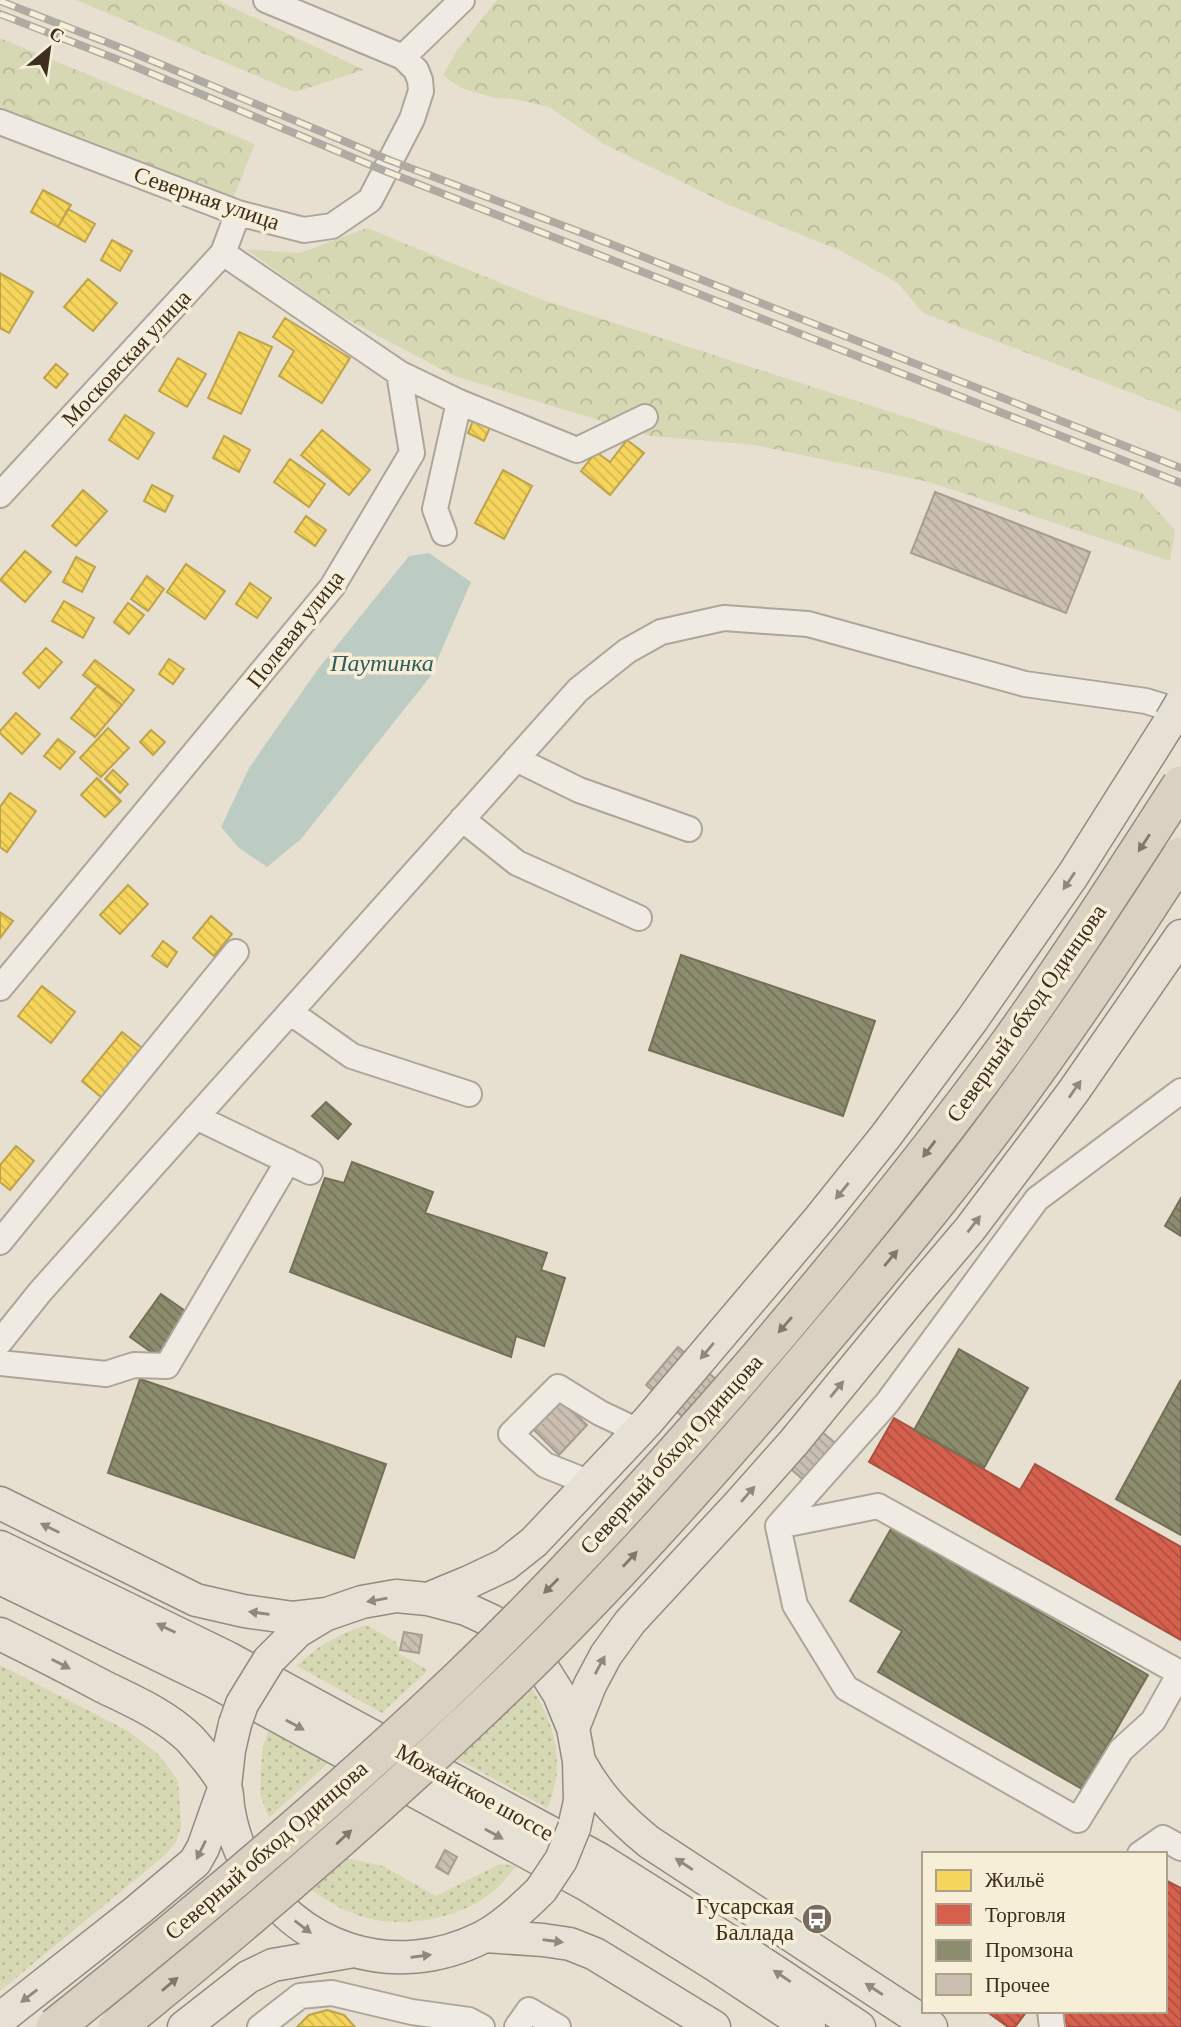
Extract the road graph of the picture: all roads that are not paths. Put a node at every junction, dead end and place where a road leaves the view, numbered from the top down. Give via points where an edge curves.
1 (266, 0) edge
2 (462, 0) edge
3 (403, 57) junction
4 (0, 122) edge
5 (239, 213) junction
6 (223, 253) junction
7 (399, 373) junction
8 (459, 402) junction
9 (645, 417) dead end
10 (0, 495) edge
11 (444, 533) dead end
12 (1181, 703) edge
13 (1181, 712) edge
14 (516, 759) junction
15 (1181, 785) edge
16 (462, 819) junction
17 (689, 829) dead end
18 (1181, 856) edge
19 (639, 918) dead end
20 (1181, 936) edge
21 (236, 952) dead end
22 (0, 988) edge
23 (290, 1012) junction
24 (1181, 1091) edge
25 (469, 1094) dead end
26 (196, 1117) junction
27 (288, 1161) junction
28 (310, 1172) dead end
29 (820, 1218) junction
30 (0, 1242) edge
31 (914, 1295) junction
32 (0, 1342) edge
33 (0, 1363) edge
34 (629, 1441) junction
35 (590, 1483) junction
36 (0, 1503) edge
37 (778, 1526) junction
38 (701, 1544) junction
39 (0, 1547) edge
40 (0, 1578) edge
41 (428, 1599) junction
42 (327, 1614) junction
43 (0, 1634) edge
44 (573, 1728) junction
45 (579, 1761) junction
46 (225, 1786) junction
47 (1181, 1848) edge
48 (1143, 1852) edge
49 (485, 1936) junction
50 (354, 1951) junction
51 (0, 2019) edge
52 (55, 2027) edge
53 (117, 2027) edge
54 (184, 2027) edge
55 (260, 2027) edge
56 (482, 2027) edge
57 (517, 2027) edge
58 (558, 2027) edge
59 (714, 2027) edge
60 (809, 2027) edge
61 (859, 2027) edge
62 (931, 2027) edge

1 - 3 street
2 - 3 street
3 - 5 street, Северная улица via 416,70 421,92 370,200 332,226 304,230
4 - 5 street, Северная улица
5 - 6 street, Московская улица
6 - 7 street
6 - 10 street, Московская улица
7 - 8 street
7 - 22 street, Полевая улица via 412,453 332,587
8 - 9 street via 577,450
8 - 11 street via 435,509
12 -> 29 main road, bridge via 1073,875 972,1020
13 - 14 street via 1146,701 1025,684 808,624 724,618 661,632 627,651 578,690
14 - 16 street
14 - 17 street via 579,790
15 -> 52 highway, Северный обход Одинцова, bridge via 1007,1045 917,1165 678,1450 459,1678 306,1820
16 - 19 street via 517,863
16 - 23 street
53 -> 18 highway, Северный обход Одинцова, bridge via 331,1849 486,1706 707,1476 938,1201 1038,1067
31 -> 20 main road via 1073,1092
21 - 30 street
23 - 25 street via 352,1056
23 - 26 street
24 - 37 street via 1037,1199 887,1403
26 - 27 street
26 - 32 street
27 - 28 street
27 - 33 street via 167,1366 134,1365 106,1374
29 - 31 main road via 817,1240 822,1261 834,1280 871,1301
29 -> 34 main road
38 -> 31 main road via 794,1442
34 - 35 main road
34 - 35 street via 600,1413 558,1387 511,1434 545,1465
34 - 38 main road via 667,1454 697,1477 705,1503
35 - 41 main road via 534,1542 505,1565
42 -> 36 main road via 293,1618 197,1600
37 - 37 street via 795,1605 846,1688 1078,1820 1121,1750 1153,1721 1180,1673 878,1506
44 -> 38 main road via 608,1651
61 -> 39 main road, Можайское шоссе via 599,1859 228,1658
40 -> 60 main road, Можайское шоссе via 213,1681 587,1885
41 -> 42 main road via 396,1596
41 - 44 main road via 466,1609 520,1640 559,1694
42 - 46 main road, bridge via 299,1631 269,1660 242,1704 234,1724
43 -> 46 main road via 164,1717 190,1740
44 - 45 main road
45 - 49 main road, bridge via 580,1801 561,1860 541,1890
62 -> 45 main road via 649,1842 620,1818
46 -> 50 main road via 237,1840 263,1888 308,1931
46 -> 51 main road via 195,1862
47 - 48 street via 1163,1838
50 -> 49 main road via 387,1958 419,1957
49 -> 59 main road via 570,1944 595,1954
50 - 54 main road via 273,1965 248,1977
55 - 56 street via 300,1996 332,1993 469,2020
57 - 58 street via 528,2010

